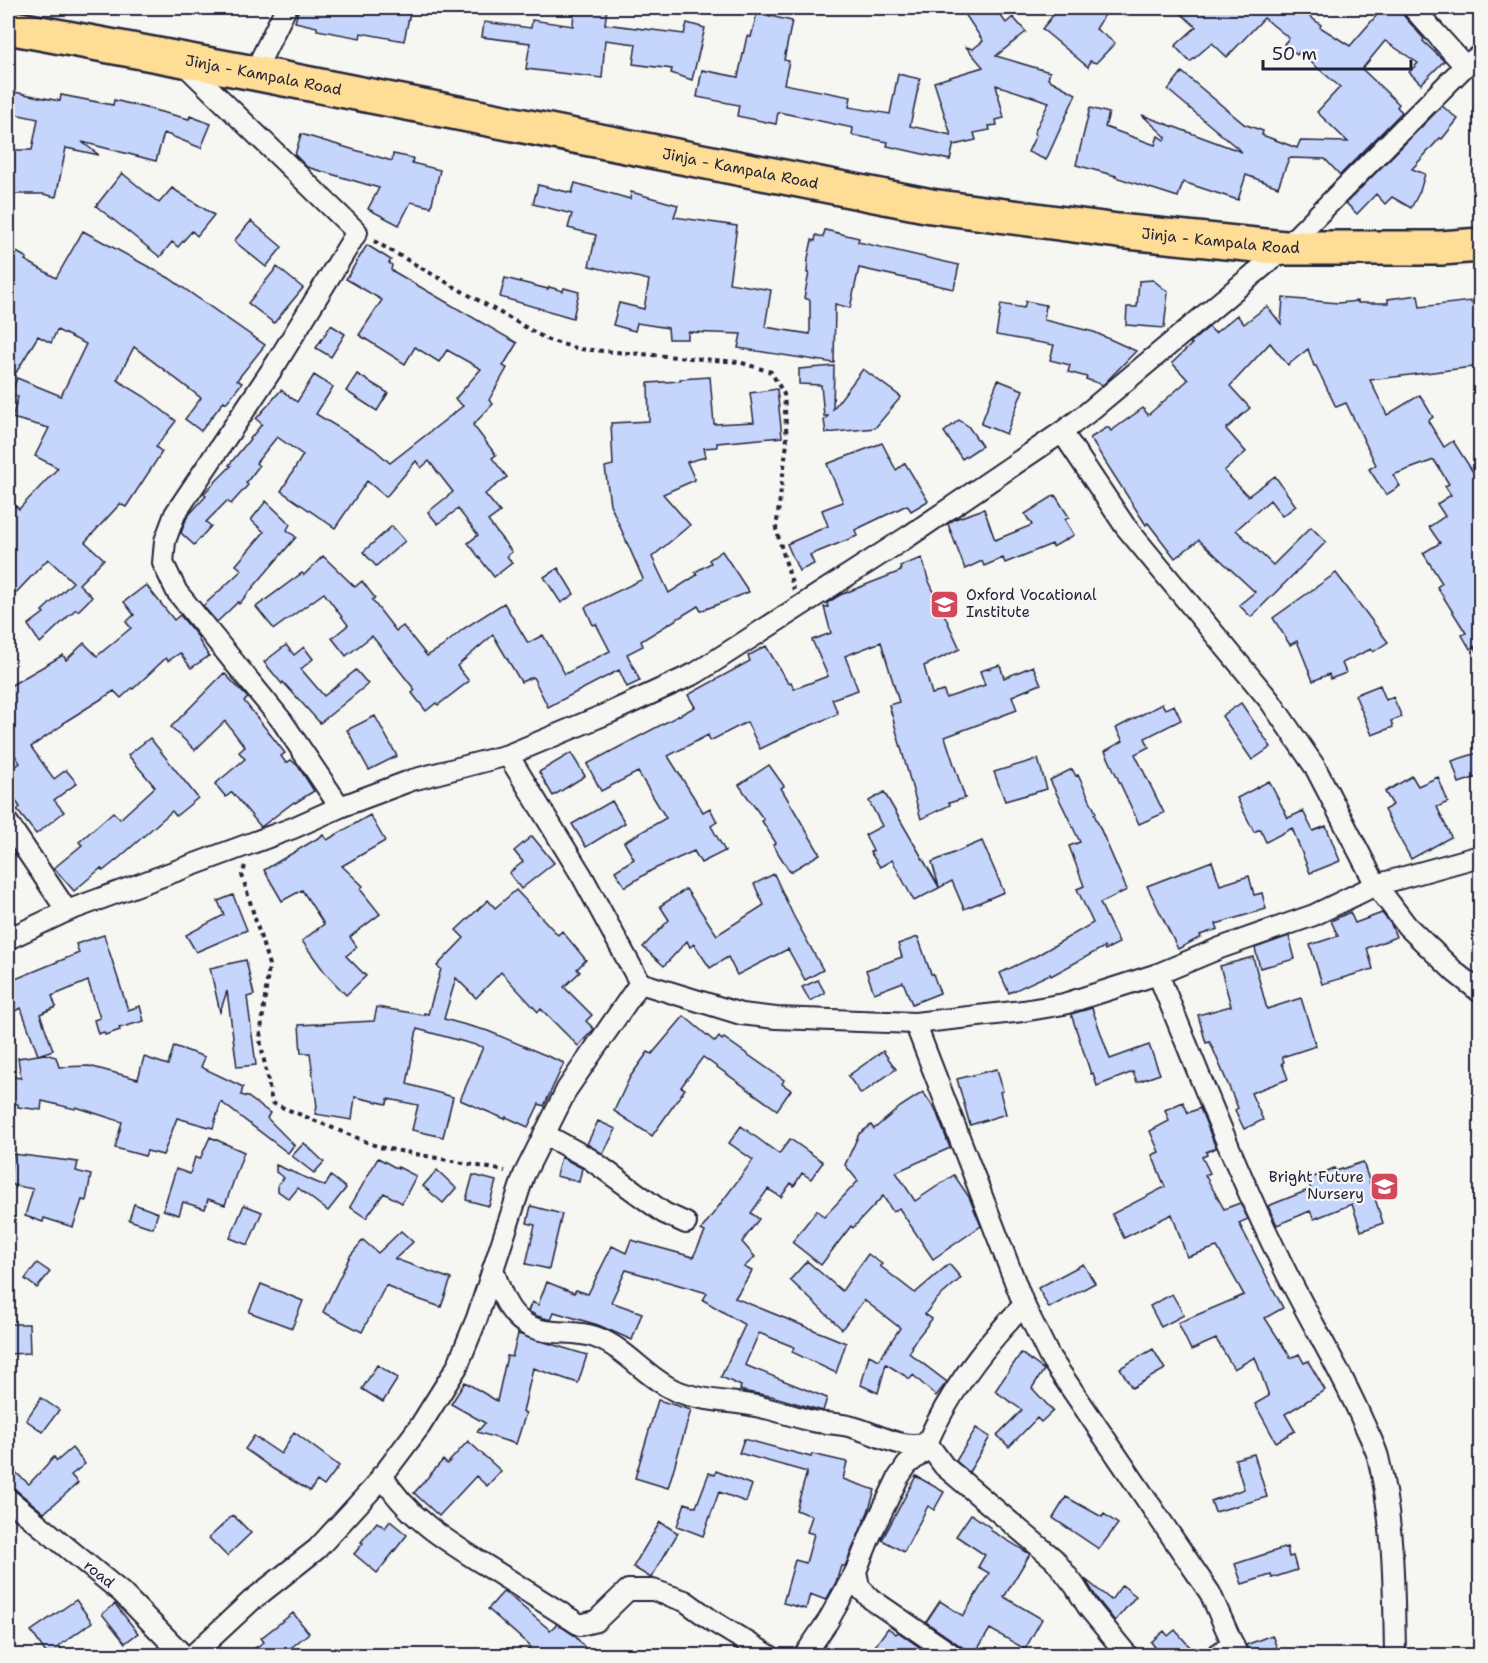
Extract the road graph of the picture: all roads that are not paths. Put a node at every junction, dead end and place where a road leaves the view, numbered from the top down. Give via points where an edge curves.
1 (286, 8) edge
2 (1413, 8) edge
3 (8, 27) edge
4 (180, 60) junction
5 (1473, 60) edge
6 (254, 73) junction
7 (1480, 245) edge
8 (1285, 248) junction
9 (1062, 432) junction
10 (508, 755) junction
11 (340, 807) junction
12 (8, 823) edge
13 (1480, 856) edge
14 (1376, 885) junction
15 (67, 911) junction
16 (8, 939) edge
17 (1158, 974) junction
18 (640, 983) junction
19 (1480, 992) edge
20 (915, 1023) junction
21 (544, 1134) junction
22 (686, 1222) dead end
23 (493, 1269) junction
24 (1024, 1305) junction
25 (927, 1443) junction
26 (382, 1475) junction
27 (8, 1499) edge
28 (856, 1571) junction
29 (1235, 1650) edge
30 (184, 1656) edge
31 (192, 1656) edge
32 (770, 1656) edge
33 (804, 1656) edge
34 (954, 1656) edge
35 (1128, 1656) edge
36 (1215, 1656) edge
37 (1395, 1656) edge

1 - 6 street
2 - 5 street
3 - 4 highway, Jinja - Kampala Road
4 - 6 highway, Jinja - Kampala Road
4 - 11 street via 357,232 277,362 175,514 165,542 163,563 177,592 282,721
5 - 8 street
6 - 8 highway, Jinja - Kampala Road via 931,206
7 - 8 highway, Jinja - Kampala Road
8 - 9 street
9 - 10 street via 696,673
9 - 14 street via 1125,526 1270,701 1315,767
10 - 11 street via 412,780
10 - 18 street via 582,876
11 - 15 street
12 - 15 street
13 - 14 street
14 - 17 street via 1314,915
14 - 19 street via 1407,926
15 - 16 street
17 - 20 street via 1064,1004
17 - 37 street via 1212,1111 1264,1226 1348,1388 1377,1455 1394,1560
18 - 20 street via 741,1014
18 - 21 street via 567,1089
20 - 24 street
21 - 22 street via 590,1159 664,1213
21 - 23 street via 524,1175
23 - 25 street via 510,1311 526,1325 580,1332 611,1343 636,1365 676,1390 842,1424 903,1444
23 - 26 street via 457,1367 420,1426
24 - 25 street via 957,1386
24 - 29 street via 1049,1356 1210,1593
25 - 28 street via 898,1478
25 - 35 street via 944,1466 1054,1559
26 - 31 street via 317,1549 251,1601
26 - 32 street via 394,1495 448,1542 580,1625 596,1621 628,1590 653,1590 685,1601
27 - 30 street, road via 121,1592
28 - 33 street
28 - 34 street via 859,1587 871,1599
29 - 36 street

